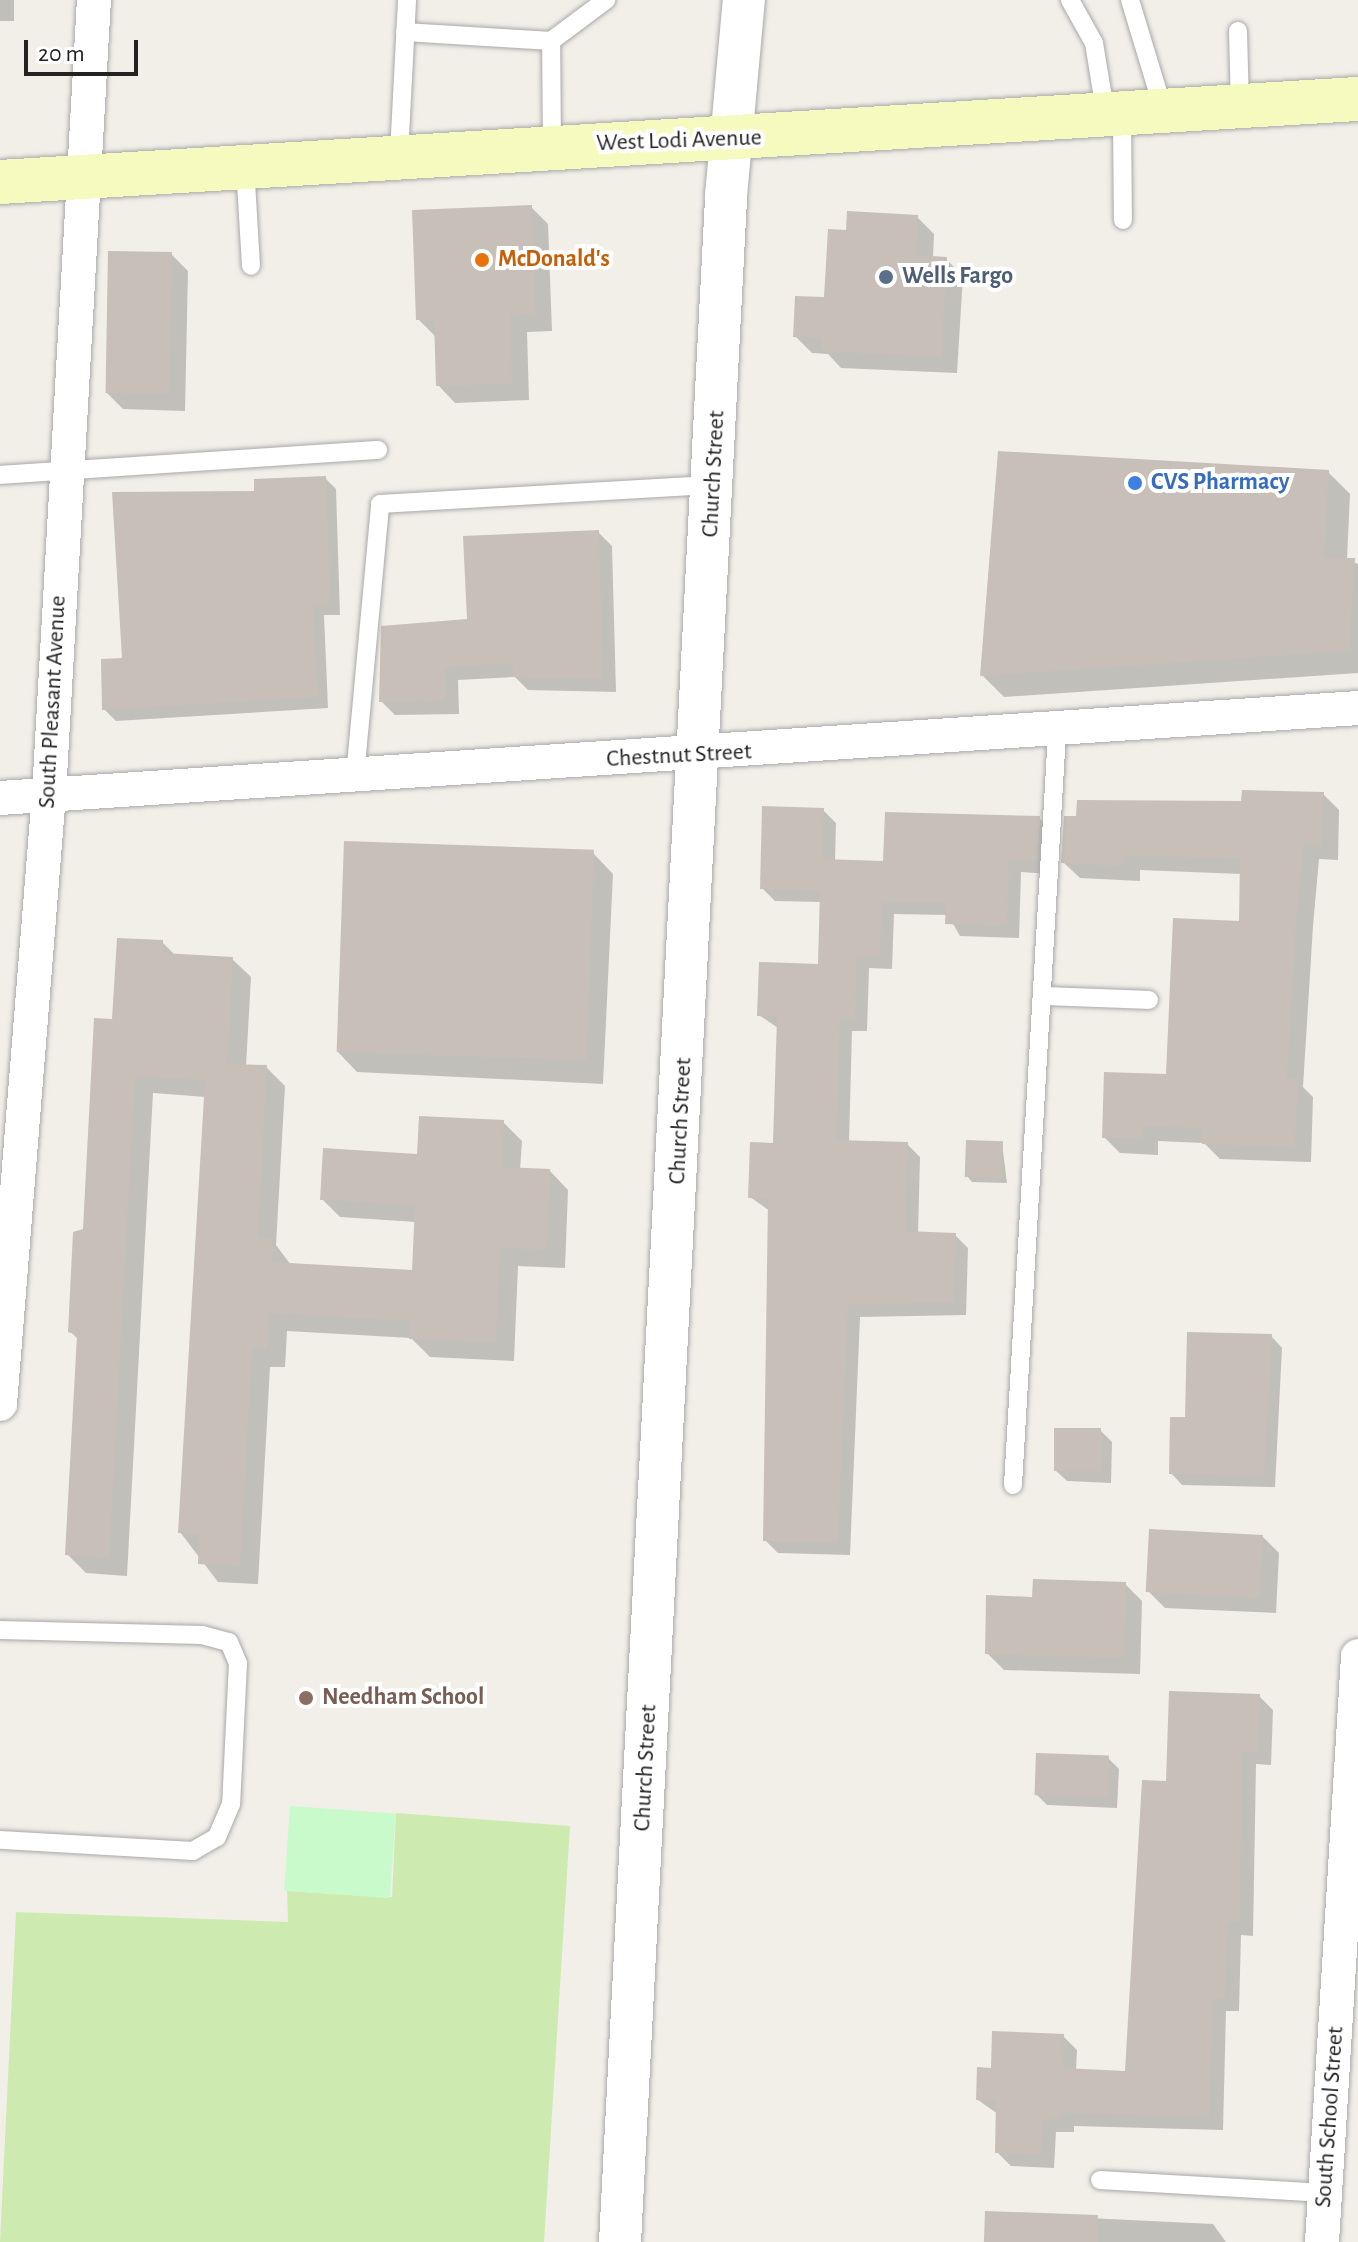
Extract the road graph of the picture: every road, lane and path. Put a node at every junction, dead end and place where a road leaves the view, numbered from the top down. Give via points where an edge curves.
1 (94, 0) edge
2 (407, 0) edge
3 (606, 0) edge
4 (744, 0) edge
5 (1070, 0) edge
6 (1130, 0) edge
7 (1238, 31) dead end
8 (405, 32) junction
9 (551, 41) junction
10 (1358, 99) edge
11 (1240, 107) junction
12 (1130, 114) junction
13 (732, 139) junction
14 (552, 146) junction
15 (399, 154) junction
16 (245, 165) junction
17 (79, 177) junction
18 (0, 182) edge
19 (1123, 220) dead end
20 (251, 266) dead end
21 (378, 450) dead end
22 (65, 469) junction
23 (0, 475) edge
24 (713, 485) junction
25 (1358, 708) edge
26 (1057, 733) junction
27 (702, 754) junction
28 (355, 776) junction
29 (49, 794) junction
30 (0, 798) edge
31 (1047, 996) junction
32 (1149, 1000) dead end
33 (13, 1093) edge
34 (0, 1404) edge
35 (1013, 1485) dead end
36 (0, 1630) edge
37 (1358, 1656) edge
38 (1354, 1793) edge
39 (0, 1840) edge
40 (1100, 2180) dead end
41 (1326, 2193) junction
42 (620, 2242) edge
43 (1322, 2242) edge

1 - 17 street, South Pleasant Avenue
2 - 8 lane
3 - 9 lane
4 - 13 street, Church Street
5 - 12 lane
6 - 12 lane
7 - 11 lane
8 - 9 lane
8 - 15 lane
9 - 14 lane
10 - 11 main road, West Lodi Avenue
11 - 12 main road, West Lodi Avenue
12 - 13 main road, West Lodi Avenue
12 - 19 lane
13 - 14 main road, West Lodi Avenue
13 - 24 street, Church Street
14 - 15 main road, West Lodi Avenue
15 - 16 main road, West Lodi Avenue
16 - 17 main road, West Lodi Avenue
16 - 20 lane
17 - 18 main road, West Lodi Avenue
17 - 22 street, South Pleasant Avenue
21 - 22 lane
22 - 23 lane
22 - 29 street, South Pleasant Avenue
24 - 27 street, Church Street
24 - 28 lane via 380,504
25 - 26 street, Chestnut Street
26 - 27 street, Chestnut Street
26 - 31 lane
27 - 28 street, Chestnut Street
27 - 42 street, Church Street
28 - 29 street, Chestnut Street
29 - 30 street, Chestnut Street
29 - 33 street, South Pleasant Avenue
31 - 32 lane
31 - 35 lane
33 - 34 street, South Pleasant Avenue
36 - 39 lane via 202,1635 229,1642 238,1663 231,1804 217,1837 193,1851
37 - 38 street, South School Street
38 - 41 street, South School Street
40 - 41 lane
41 - 43 street, South School Street

